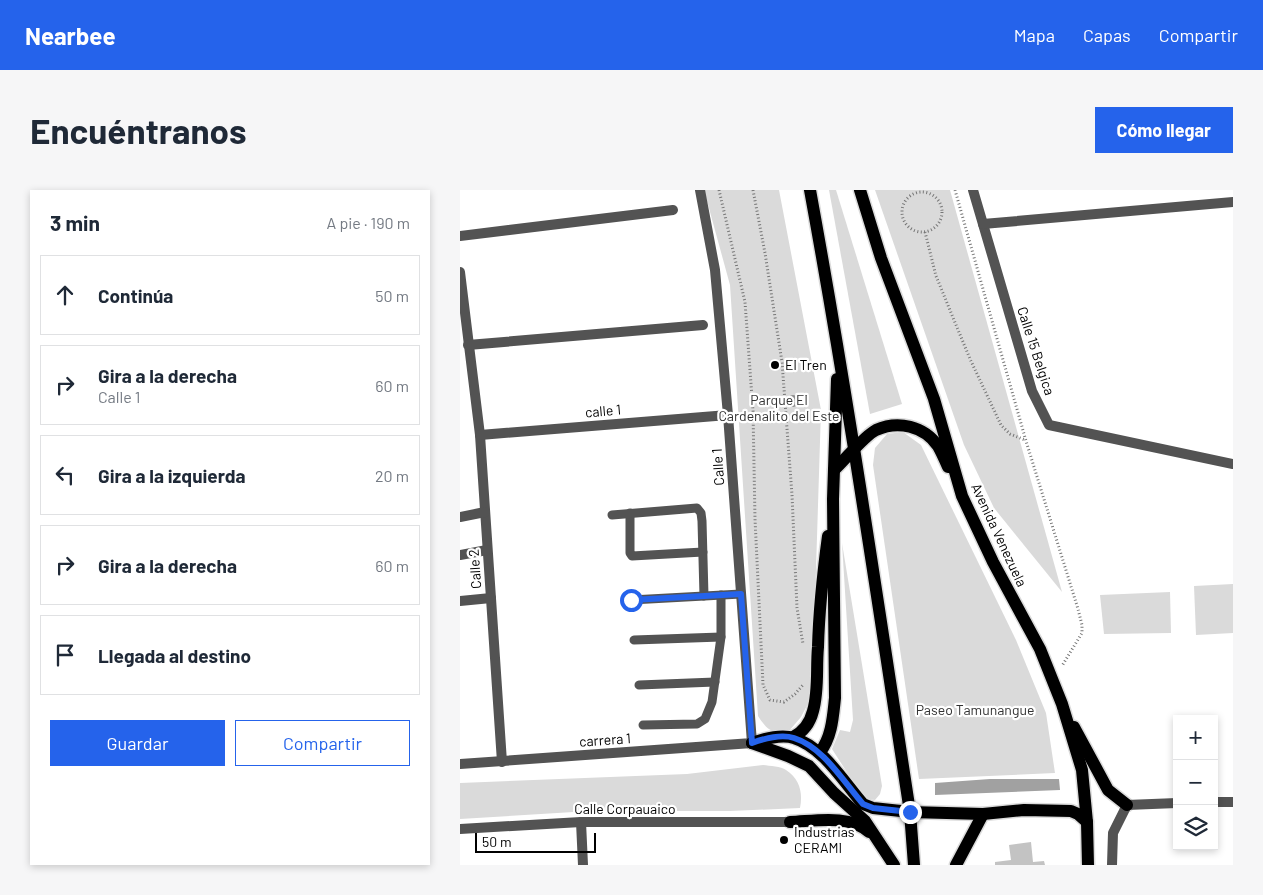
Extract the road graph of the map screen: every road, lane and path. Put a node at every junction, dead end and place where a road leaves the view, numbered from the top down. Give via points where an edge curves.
1 (700, 190) edge
2 (719, 190) edge
3 (753, 190) edge
4 (810, 190) edge
5 (860, 190) edge
6 (956, 190) edge
7 (973, 190) edge
8 (913, 192) edge
9 (1233, 202) edge
10 (674, 210) dead end
11 (983, 224) junction
12 (925, 232) junction
13 (460, 236) edge
14 (460, 272) edge
15 (461, 287) edge
16 (703, 325) dead end
17 (836, 331) junction
18 (468, 345) junction
19 (728, 415) junction
20 (480, 435) junction
21 (1026, 441) junction
22 (855, 449) junction
23 (1233, 464) edge
24 (834, 470) junction
25 (962, 496) junction
26 (834, 499) junction
27 (485, 512) junction
28 (630, 513) junction
29 (612, 515) dead end
30 (460, 517) edge
31 (488, 550) junction
32 (703, 552) junction
33 (460, 555) edge
34 (741, 594) junction
35 (721, 595) junction
36 (704, 596) junction
37 (491, 598) junction
38 (631, 600) dead end
39 (460, 601) edge
40 (721, 638) junction
41 (634, 640) dead end
42 (804, 653) dead end
43 (804, 677) dead end
44 (715, 682) junction
45 (1053, 682) junction
46 (639, 685) dead end
47 (1062, 704) junction
48 (643, 724) dead end
49 (793, 737) junction
50 (752, 743) junction
51 (820, 752) junction
52 (502, 762) junction
53 (460, 764) edge
54 (1218, 802) edge
55 (1233, 802) edge
56 (1173, 803) edge
57 (1127, 805) junction
58 (910, 812) junction
59 (983, 814) junction
60 (581, 822) junction
61 (790, 822) joint
62 (1087, 822) junction
63 (460, 828) edge
64 (877, 839) junction
65 (583, 865) edge
66 (894, 865) edge
67 (914, 865) edge
68 (956, 865) edge
69 (1088, 865) edge
70 (1112, 865) edge

1 - 19 street, Calle 1 via 715,270
2 - 43 path via 745,302 753,411 764,685 770,700 784,702 804,684
3 - 42 path via 782,362 797,608
4 - 17 main road
5 - 25 main road, Avenida Venezuela via 881,258 934,399
6 - 21 path
7 - 11 street, Calle 15 Belgica
8 - 12 path via 903,207 905,224 914,231
8 - 12 path via 935,197 941,207 941,218 935,228
9 - 11 street
10 - 13 street
11 - 23 street, Calle 15 Belgica via 1032,391 1049,425
12 - 21 path via 936,276 970,359 1002,425 1010,434
14 - 15 street, Calle 2
15 - 18 street, Calle 2
16 - 18 street
17 - 22 main road
17 - 24 main road via 838,389
18 - 20 street, Calle 2
19 - 20 street, calle 1
19 - 34 street, Calle 1
20 - 27 street, Calle 2
21 - 45 path via 1082,625 1082,633
22 - 24 main road
22 - 25 main road via 875,431 895,425 912,426 937,445
22 - 58 main road
24 - 26 main road
25 - 45 main road, Avenida Venezuela via 1040,649
26 - 49 main road via 820,592 817,695 808,724
26 - 51 main road via 835,698 826,745
27 - 30 street
27 - 31 street, Calle 2
28 - 29 lane
28 - 32 lane via 697,508 701,513
28 - 32 lane via 632,556
31 - 33 street
31 - 37 street, Calle 2
32 - 36 lane
34 - 35 lane
34 - 50 street, Calle 1
35 - 36 lane
35 - 40 lane
36 - 38 lane
37 - 39 street
37 - 52 street, Calle 2
40 - 41 lane
40 - 44 lane
44 - 46 lane
44 - 48 lane via 705,719 697,724
45 - 47 main road, Avenida Venezuela
47 - 57 main road via 1108,790
47 - 62 main road, Avenida Venezuela via 1082,770
49 - 50 main road via 766,738
49 - 51 main road
50 - 52 street, carrera 1
50 - 64 main road via 809,766 865,821
51 - 58 main road via 863,804
52 - 53 street, carrera 1
54 - 55 street
56 - 57 street
57 - 70 street via 1113,833
58 - 59 main road
58 - 67 main road
59 - 62 main road via 1024,810 1071,811
59 - 68 main road
60 - 61 street, Calle Corpauaico
60 - 63 street, Calle Corpauaico
60 - 65 street
61 - 64 main road via 841,820 861,826
62 - 69 main road, Avenida Venezuela
64 - 66 main road

